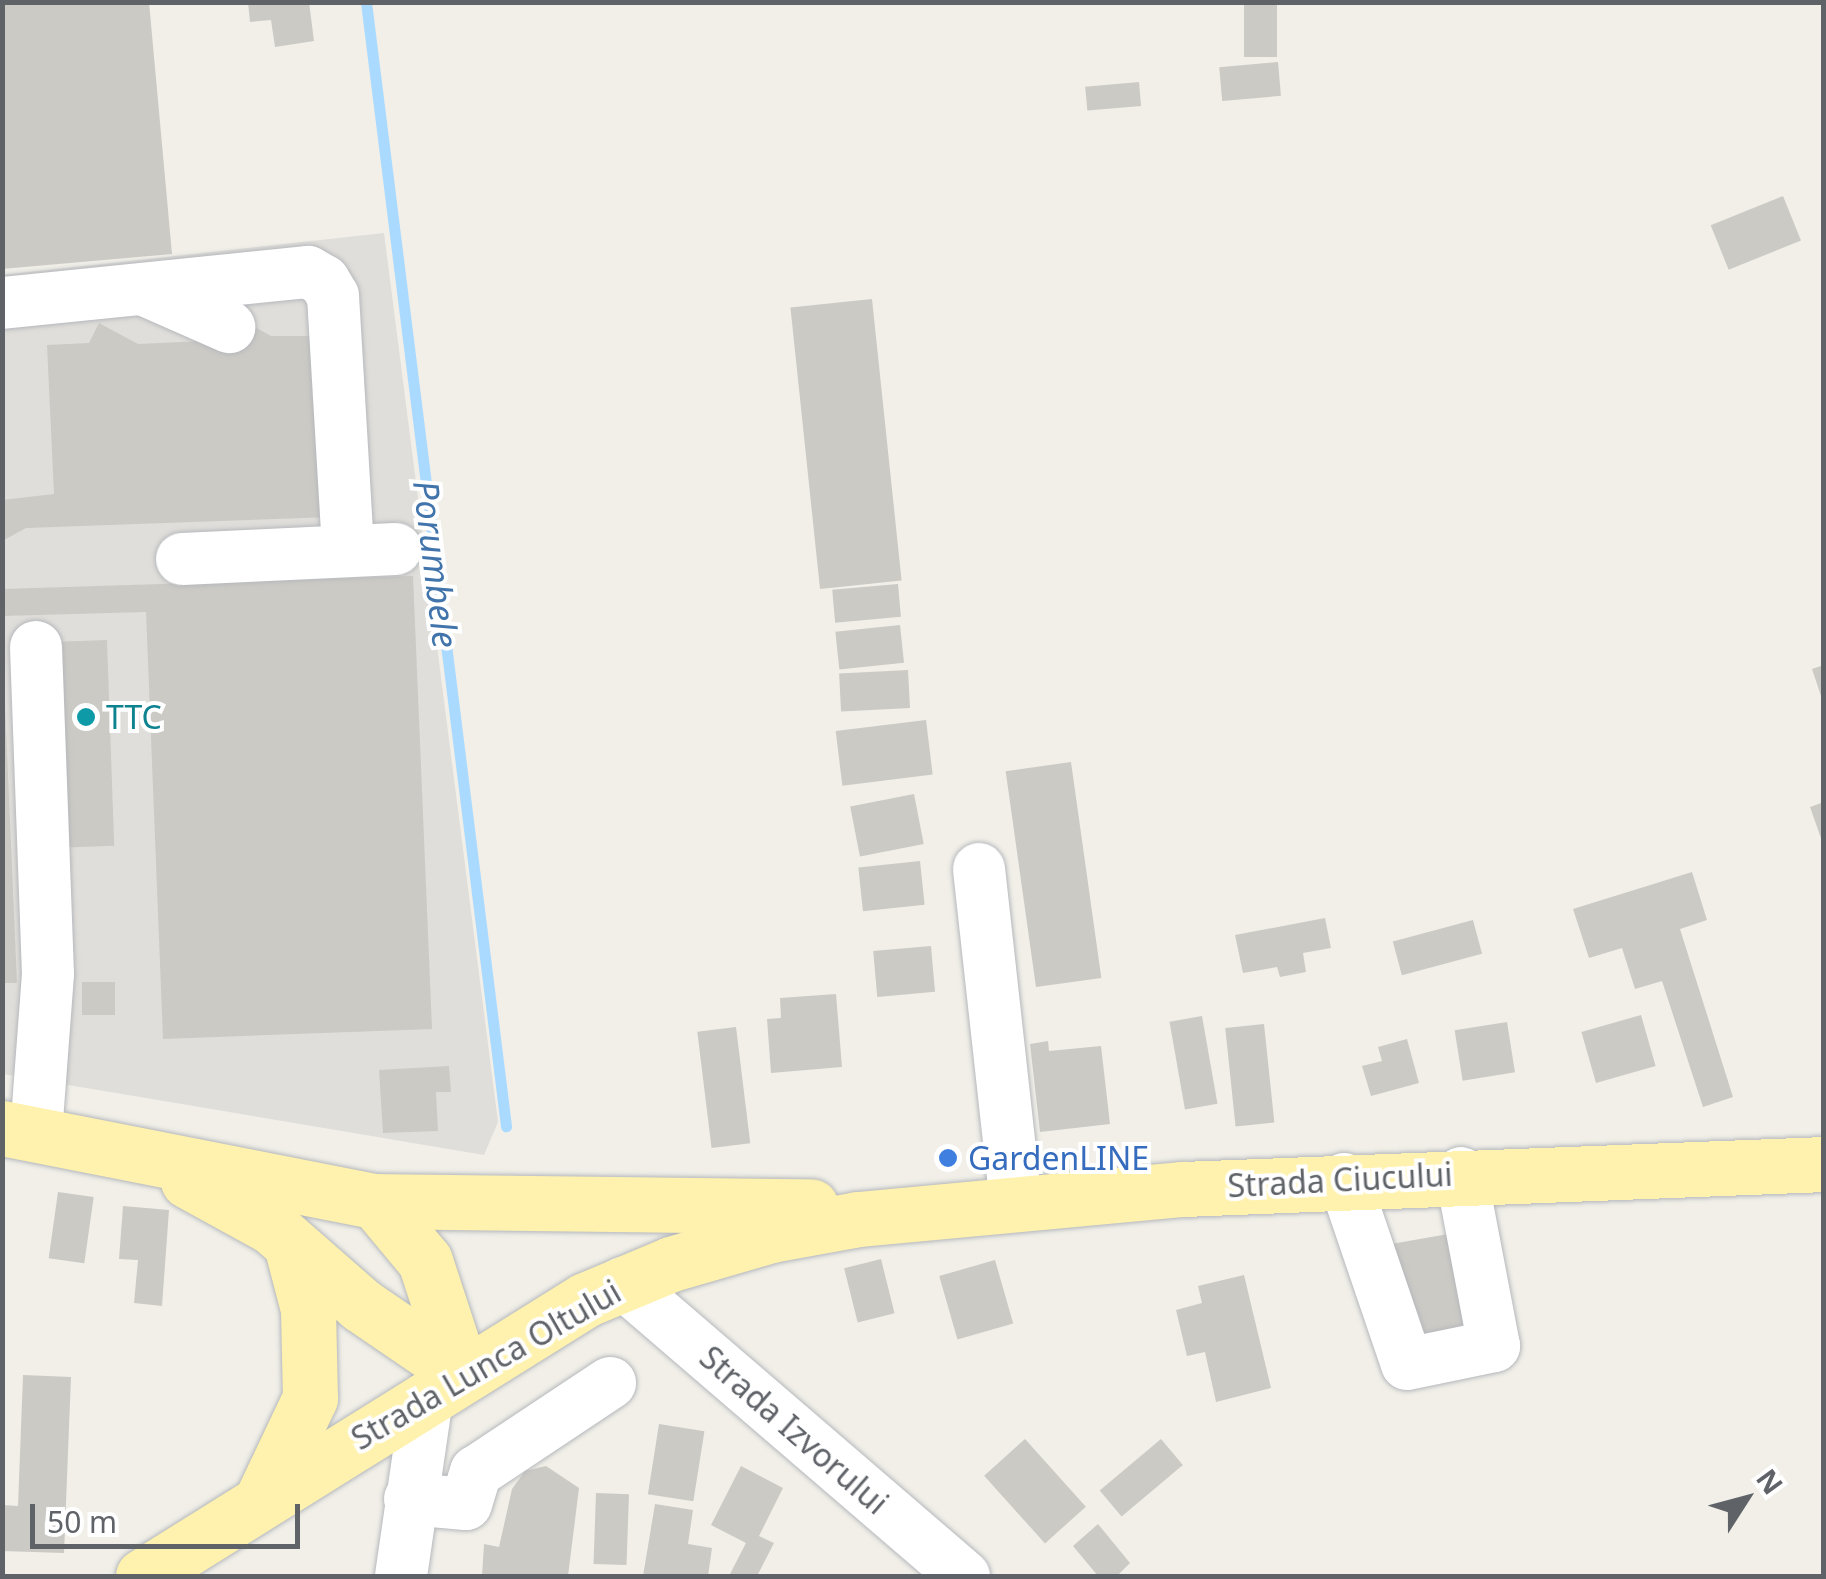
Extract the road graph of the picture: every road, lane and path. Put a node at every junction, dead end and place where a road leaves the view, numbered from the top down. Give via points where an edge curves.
1 (141, 288) junction
2 (13, 301) edge
3 (229, 327) dead end
4 (94, 333) dead end
5 (182, 559) dead end
6 (36, 646) dead end
7 (979, 869) dead end
8 (19, 1131) edge
9 (100, 1145) junction
10 (1824, 1164) edge
11 (1461, 1172) junction
12 (1344, 1178) junction
13 (375, 1201) junction
14 (1016, 1204) junction
15 (858, 1219) junction
16 (291, 1244) junction
17 (623, 1283) junction
18 (610, 1383) dead end
19 (444, 1386) junction
20 (410, 1499) junction
21 (262, 1500) junction
22 (143, 1576) edge
23 (402, 1576) edge
24 (964, 1576) edge

1 - 2 street
1 - 3 street
1 - 5 street via 308,272 324,281 333,296 372,550
2 - 4 street
6 - 8 street via 48,974
7 - 14 street
8 - 9 main road
9 - 13 main road
9 - 16 main road via 221,1194
10 - 11 main road, Strada Ciucului
11 - 12 main road, Strada Ciucului
11 - 12 street via 1494,1346 1406,1364
12 - 14 main road, Strada Ciucului
13 - 15 main road via 799,1202
13 - 19 main road via 425,1262
14 - 15 main road, Strada Ciucului
15 - 17 main road, Strada Lunca Oltului via 731,1246
16 - 19 main road
16 - 21 main road via 308,1310 310,1398
17 - 19 main road, Strada Lunca Oltului
17 - 24 street, Strada Izvorului
18 - 20 street via 476,1472 466,1504
19 - 20 street
19 - 21 main road, Strada Lunca Oltului
20 - 23 street
21 - 22 main road, Strada Lunca Oltului

